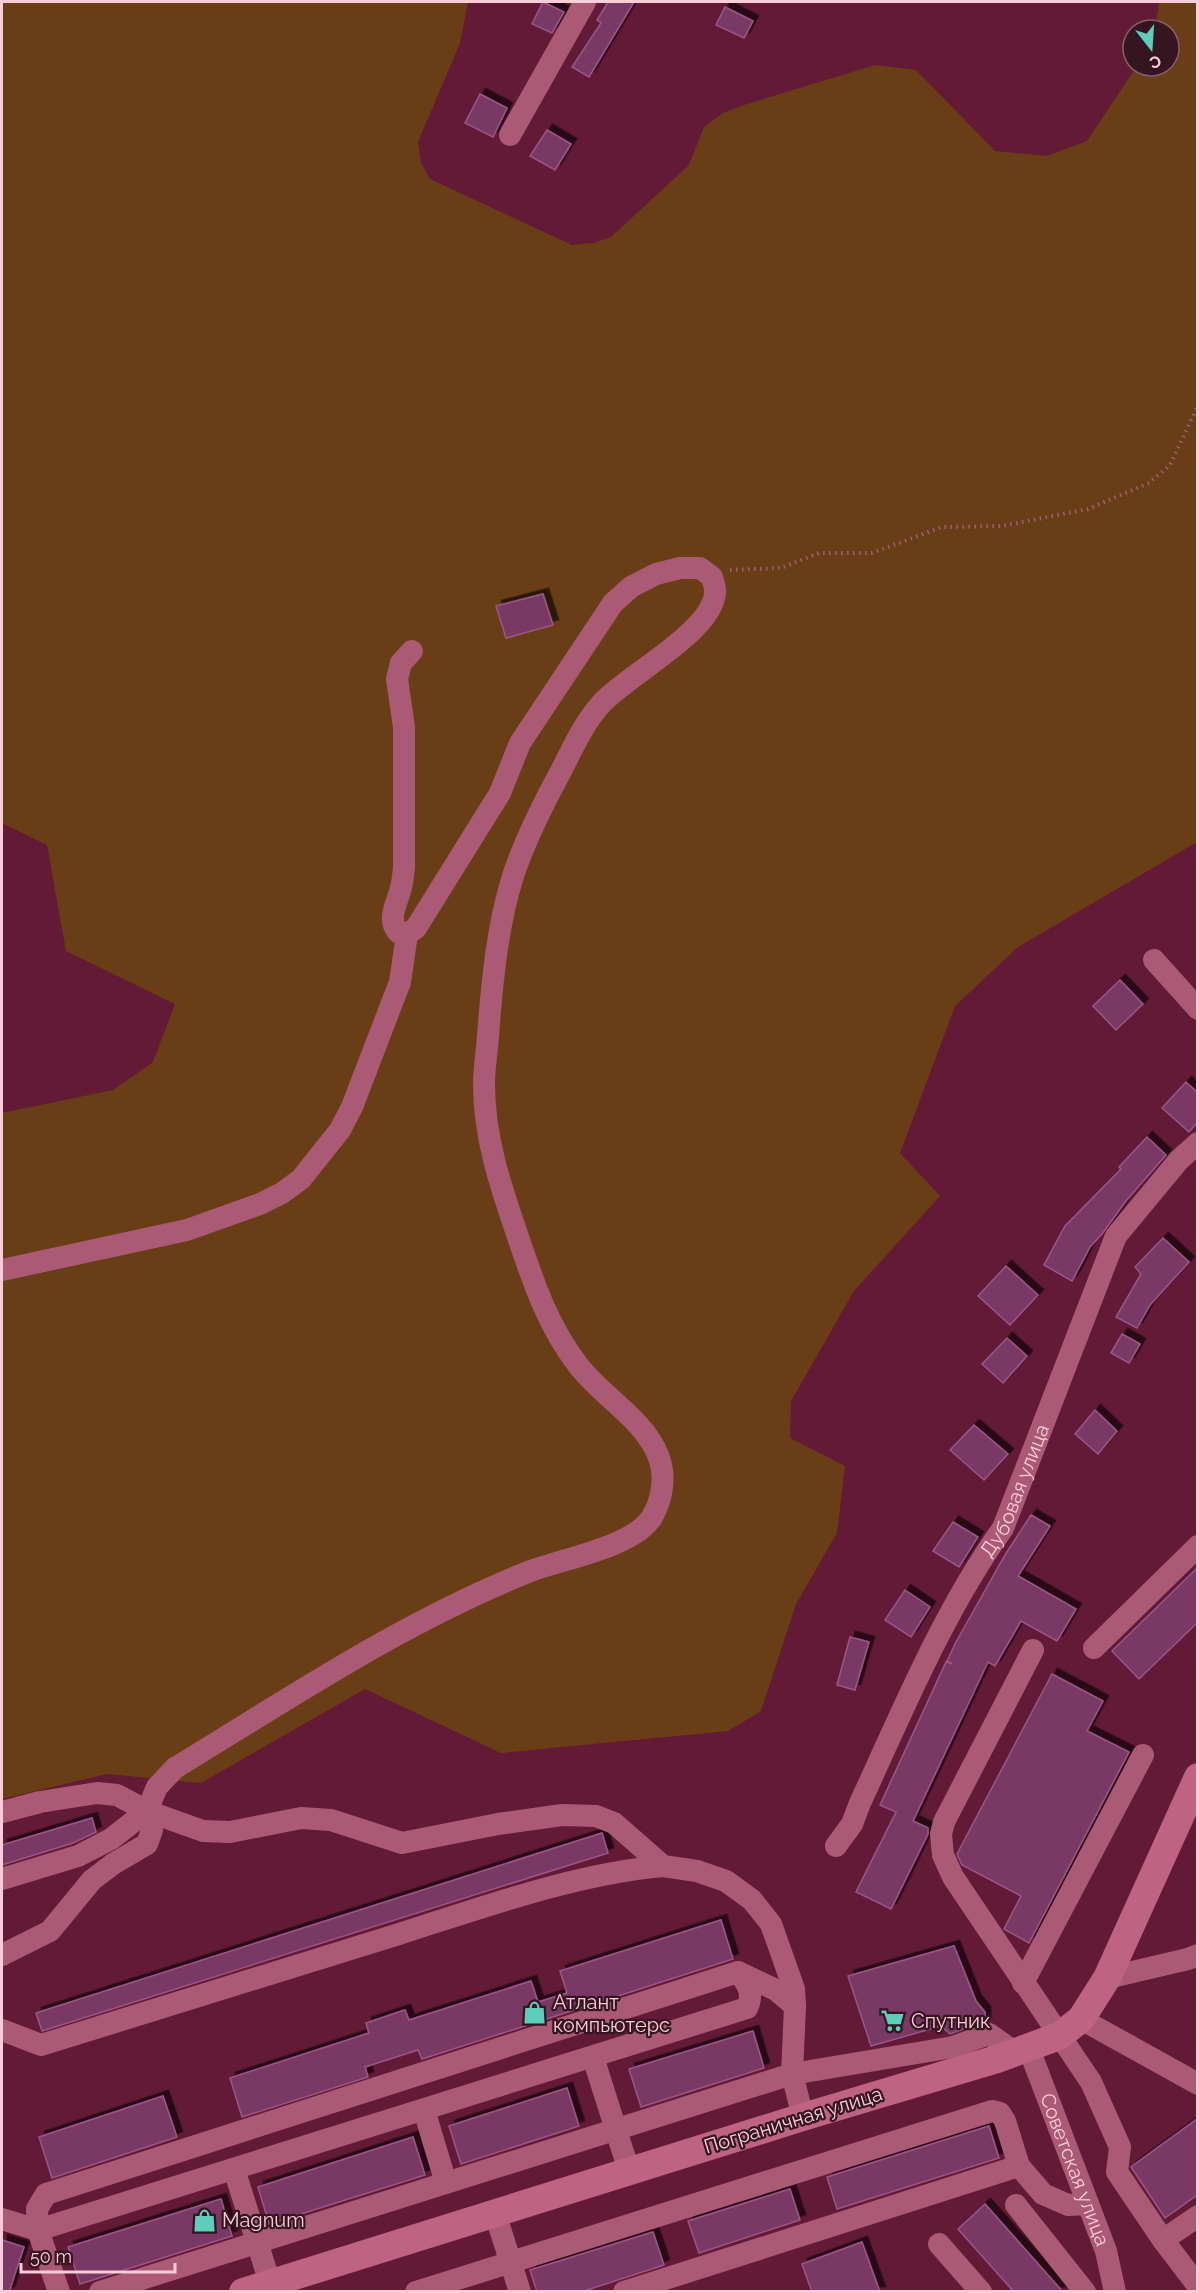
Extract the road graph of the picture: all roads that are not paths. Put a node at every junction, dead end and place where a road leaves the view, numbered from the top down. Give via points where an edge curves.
1 (585, 2) edge
2 (510, 135) dead end
3 (412, 651) dead end
4 (407, 934) junction
5 (1154, 960) dead end
6 (1197, 1009) edge
7 (1197, 1143) edge
8 (2, 1270) edge
9 (1197, 1546) edge
10 (1095, 1648) dead end
11 (1033, 1650) dead end
12 (1143, 1755) dead end
13 (1197, 1777) edge
14 (147, 1811) junction
15 (2, 1812) edge
16 (836, 1846) dead end
17 (663, 1866) junction
18 (2, 1879) edge
19 (2, 1955) edge
20 (1197, 1955) edge
21 (738, 1972) junction
22 (1107, 1978) junction
23 (1023, 1983) junction
24 (795, 2006) junction
25 (1070, 2027) junction
26 (2, 2030) edge
27 (1022, 2051) junction
28 (593, 2057) junction
29 (792, 2074) junction
30 (1197, 2084) edge
31 (424, 2110) junction
32 (803, 2117) junction
33 (616, 2130) junction
34 (1019, 2166) junction
35 (234, 2169) junction
36 (629, 2171) junction
37 (446, 2183) junction
38 (1088, 2204) junction
39 (1016, 2205) dead end
40 (495, 2213) junction
41 (4, 2216) edge
42 (1197, 2216) edge
43 (39, 2230) junction
44 (1163, 2240) junction
45 (257, 2242) junction
46 (939, 2244) dead end
47 (511, 2262) junction
48 (1197, 2286) edge
49 (256, 2287) edge
50 (59, 2292) edge
51 (100, 2292) edge
52 (416, 2292) edge
53 (520, 2292) edge
54 (624, 2292) edge
55 (981, 2292) edge
56 (1085, 2292) edge
57 (1115, 2292) edge

1 - 2 street
3 - 4 street via 401,663 397,679 404,727 404,868 393,926
4 - 8 street via 400,982 352,1107 340,1131 301,1179 260,1204 187,1230
4 - 14 street via 416,928 500,793 520,743 613,603 631,587 656,574 700,568 712,577 715,593 710,608 670,651 602,703 581,732 536,818 513,877 500,932 484,1084 494,1167 538,1298 557,1336 581,1369 644,1432 657,1454 663,1475 661,1497 651,1520 635,1534 610,1546 523,1574 418,1622 175,1768 157,1787
5 - 6 street
7 - 16 street, Дубовая улица via 1116,1236 1004,1528 938,1635 852,1824
9 - 10 street
11 - 23 street via 941,1834 943,1855 953,1877
12 - 23 street
13 - 22 main road
14 - 15 street via 117,1795 97,1793
14 - 17 street via 203,1831 230,1832 301,1818 331,1820 402,1843 562,1815 596,1816 614,1823
14 - 18 street via 111,1839 78,1856
14 - 19 street via 152,1830 147,1844 92,1881 50,1931
17 - 24 street via 697,1871 726,1881 752,1900 771,1924 794,1989
17 - 26 street via 626,1869 581,1880 41,2045
20 - 22 street
21 - 24 street via 776,1990
21 - 28 street via 750,1991 747,2008
21 - 43 street via 46,2194 37,2209
22 - 25 main road via 1092,2003
23 - 25 street
24 - 29 street
25 - 27 main road, Пограничная улица
25 - 30 street
25 - 44 street via 1120,2147 1117,2172
27 - 29 street via 988,2034 954,2047
27 - 32 main road, Пограничная улица
27 - 38 street, Советская улица
28 - 31 street
28 - 33 street
29 - 32 street
29 - 33 street
31 - 35 street
31 - 37 street
32 - 36 main road, Пограничная улица
33 - 36 street
33 - 37 street
34 - 38 street via 1043,2194 1068,2205
34 - 47 street via 1005,2121 1000,2113 992,2111
34 - 54 street
35 - 43 street
35 - 45 street
36 - 40 main road, Пограничная улица
37 - 45 street
38 - 57 street, Советская улица via 1106,2251
39 - 56 street
40 - 47 street
40 - 49 main road, Пограничная улица
41 - 43 street
42 - 44 street
43 - 50 street
44 - 48 street
45 - 49 street
45 - 51 street
46 - 55 street
47 - 52 street
47 - 53 street

